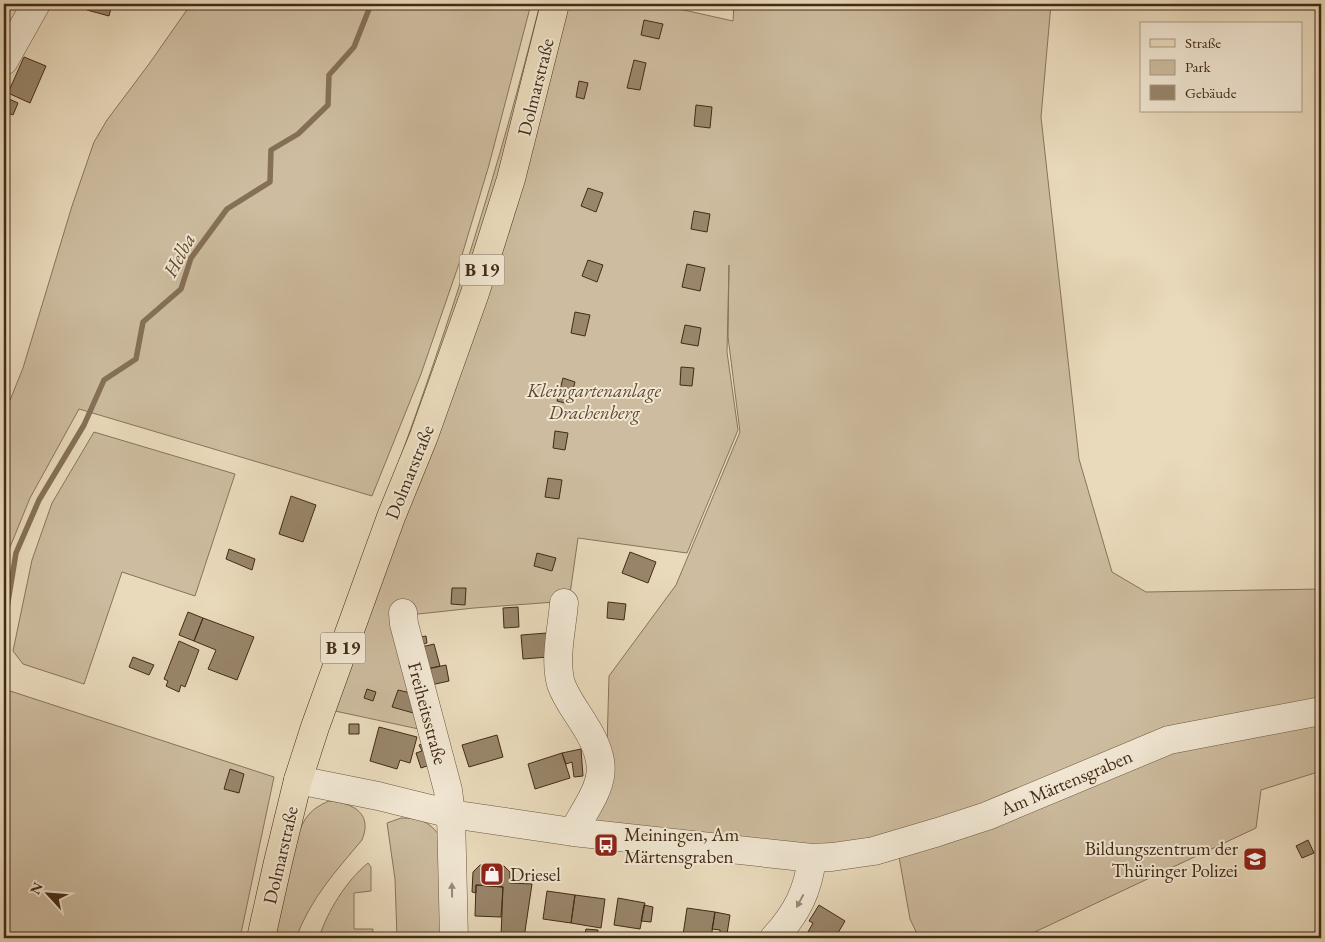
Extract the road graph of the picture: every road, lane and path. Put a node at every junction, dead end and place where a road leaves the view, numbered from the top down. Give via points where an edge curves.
1 (36, 4) edge
2 (555, 4) edge
3 (4, 62) edge
4 (564, 604) dead end
5 (403, 613) dead end
6 (1321, 711) edge
7 (298, 780) junction
8 (451, 814) junction
9 (573, 832) junction
10 (812, 858) junction
11 (261, 938) edge
12 (454, 938) edge
13 (774, 938) edge

1 - 3 street
2 - 7 main road, Dolmarstraße / B 19 via 512,179 475,293 349,631
4 - 9 street via 558,664 562,684 601,756 598,788
5 - 8 street, Freiheitsstraße via 448,790
6 - 10 street, Am Märtensgraben via 1168,740 987,816 874,851
7 - 8 street
7 - 11 main road, Dolmarstraße / B 19
8 - 9 street
12 -> 8 street, Freiheitsstraße
9 - 10 street
10 -> 13 street via 809,879 798,907

